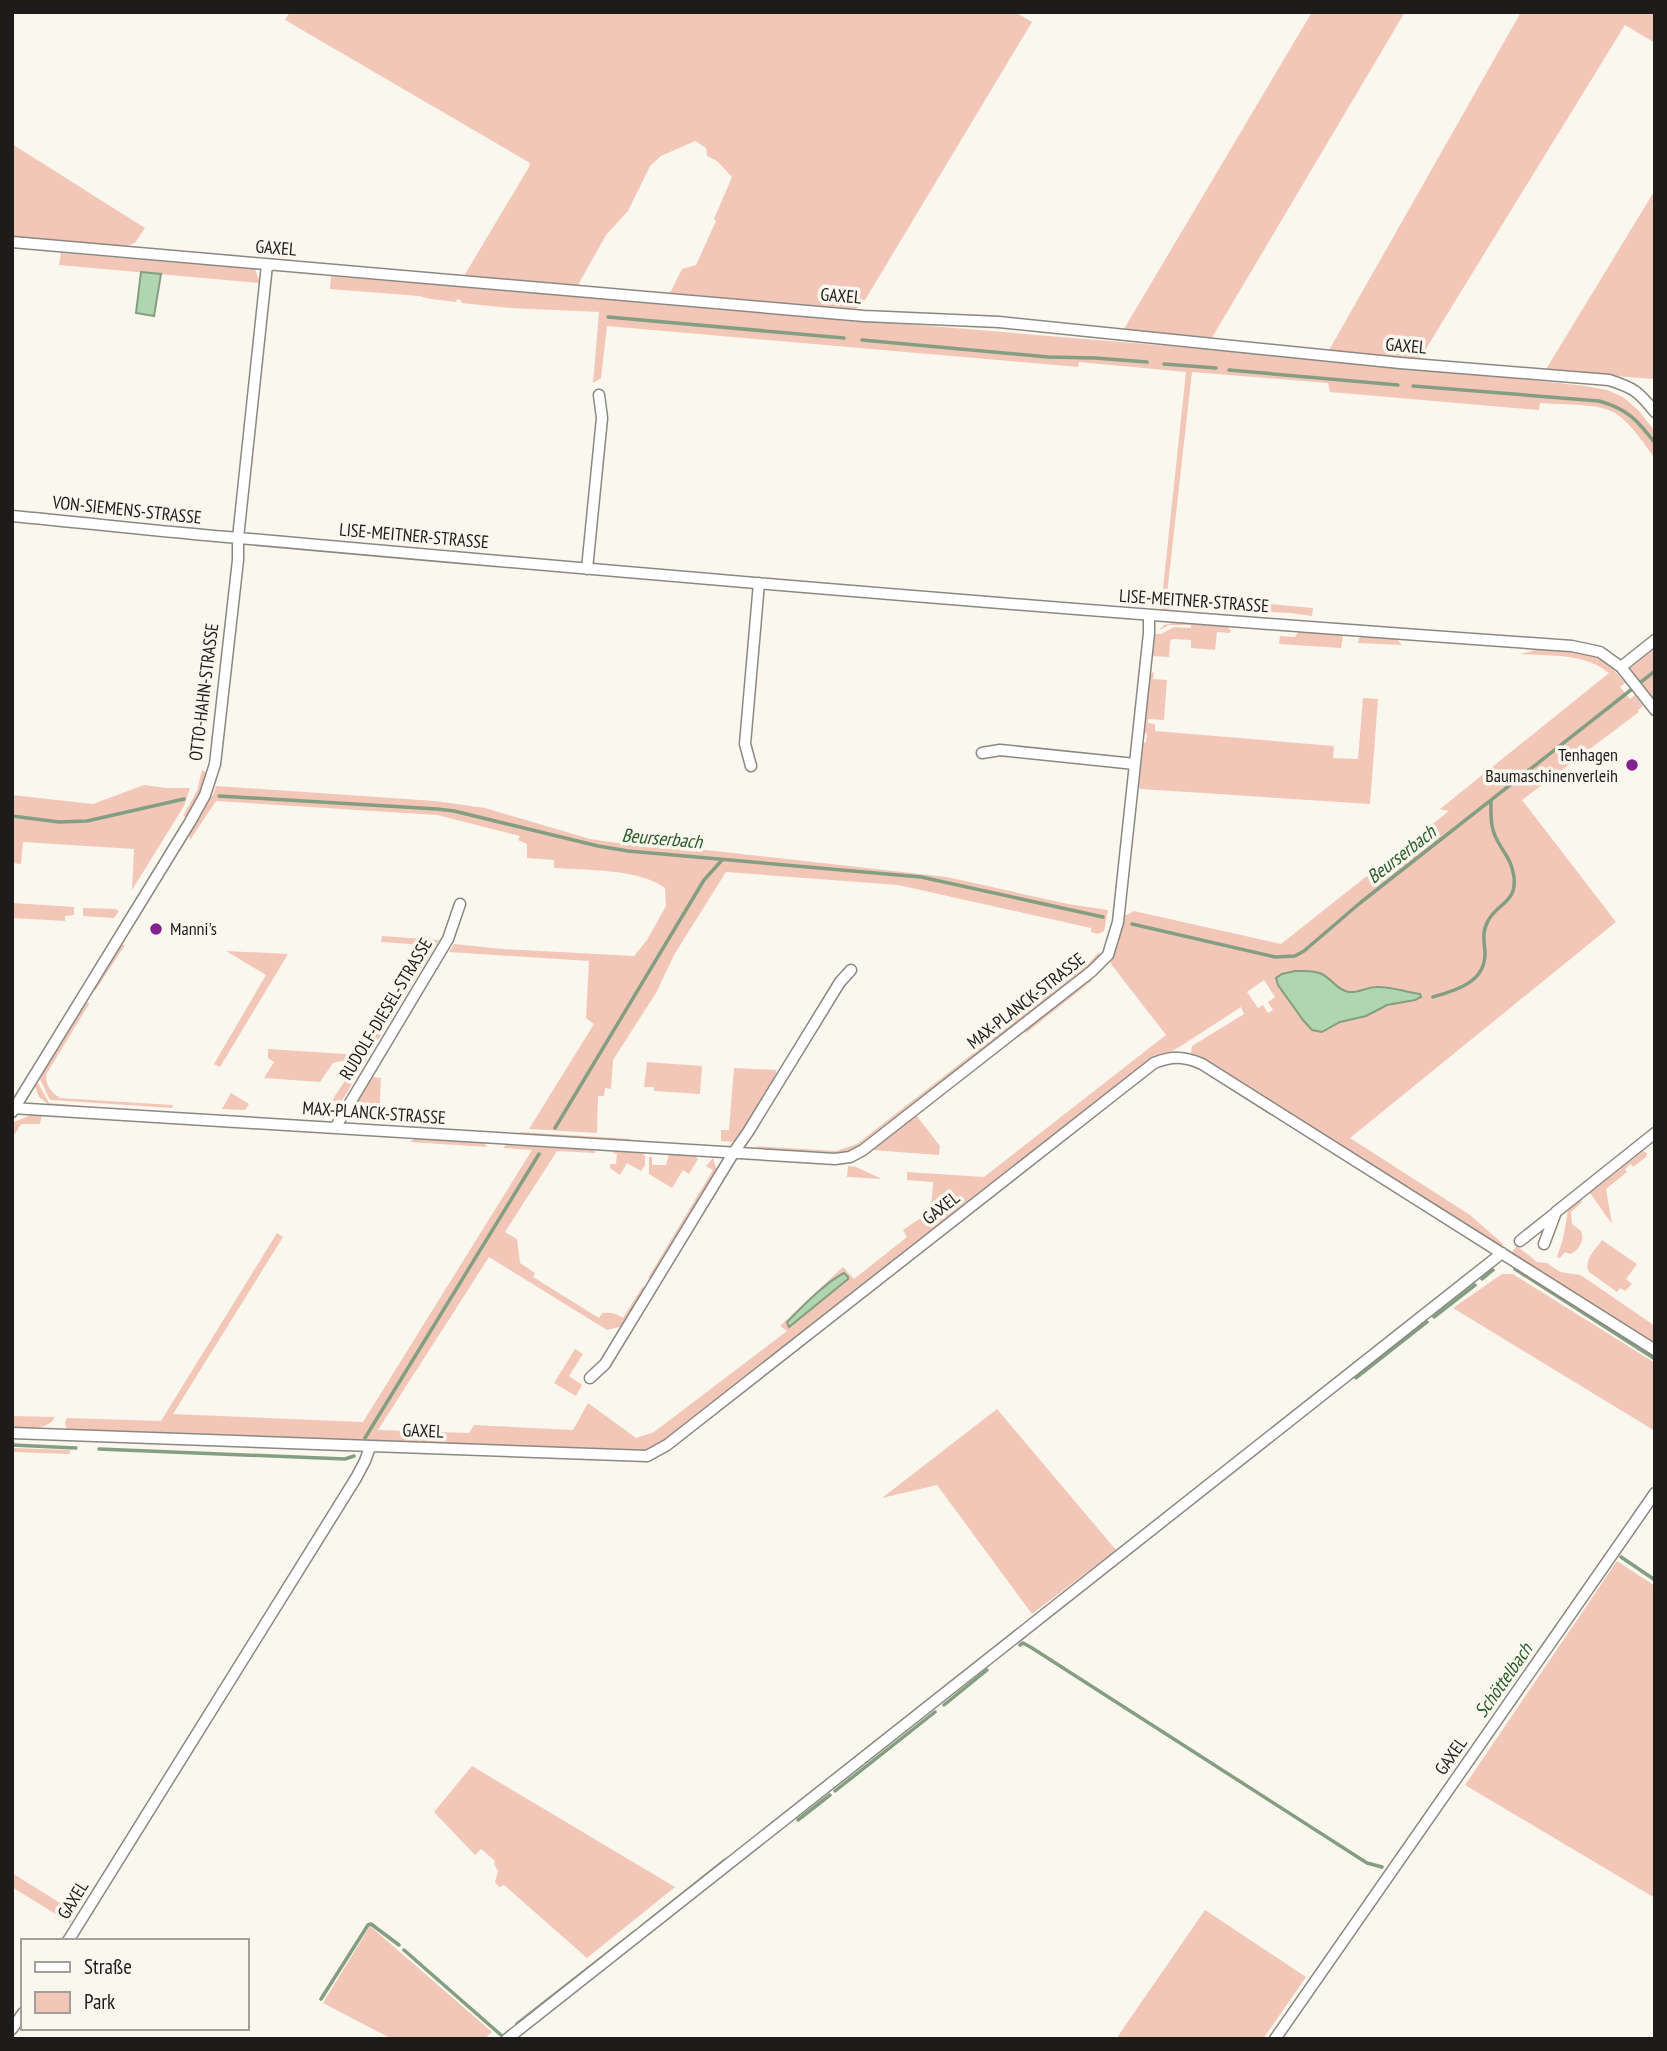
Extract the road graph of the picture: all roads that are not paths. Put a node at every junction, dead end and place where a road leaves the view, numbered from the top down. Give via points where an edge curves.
1 (12, 242) edge
2 (267, 265) junction
3 (599, 395) dead end
4 (1655, 412) edge
5 (12, 516) edge
6 (237, 538) junction
7 (587, 569) junction
8 (759, 583) junction
9 (1149, 616) junction
10 (1655, 640) edge
11 (1621, 667) junction
12 (1655, 710) edge
13 (982, 753) dead end
14 (1135, 764) junction
15 (751, 766) dead end
16 (460, 904) dead end
17 (851, 970) dead end
18 (13, 1109) edge
19 (335, 1128) junction
20 (1655, 1133) edge
21 (734, 1152) junction
22 (1556, 1212) junction
23 (1520, 1241) dead end
24 (1544, 1244) dead end
25 (1502, 1253) junction
26 (1655, 1350) edge
27 (590, 1378) dead end
28 (12, 1433) edge
29 (370, 1447) junction
30 (1655, 1493) edge
31 (69, 1939) edge
32 (507, 2039) edge
33 (1275, 2039) edge

1 - 2 street, GAXEL
2 - 4 street, GAXEL via 864,316 999,322 1609,380 1632,387
2 - 6 street, OTTO-HAHN-STRASSE
3 - 7 street via 602,418
5 - 6 street, VON-SIEMENS-STRASSE
6 - 7 street, LISE-MEITNER-STRASSE
6 - 18 street, OTTO-HAHN-STRASSE via 215,764 205,795
7 - 8 street, LISE-MEITNER-STRASSE
8 - 9 street, LISE-MEITNER-STRASSE
8 - 15 street via 745,744
9 - 11 street, LISE-MEITNER-STRASSE via 1572,646 1600,652
9 - 14 street, MAX-PLANCK-STRASSE
10 - 11 street
11 - 12 street, LISE-MEITNER-STRASSE
13 - 14 street via 1000,750
14 - 21 street, MAX-PLANCK-STRASSE via 1118,922 1102,963 856,1155 835,1159
16 - 19 street, RUDOLF-DIESEL-STRASSE via 449,939
17 - 21 street
18 - 19 street, MAX-PLANCK-STRASSE
19 - 21 street, MAX-PLANCK-STRASSE
20 - 22 street
21 - 27 street via 605,1364
22 - 23 street
22 - 24 street
25 - 26 street, GAXEL
25 - 29 street, GAXEL via 1202,1064 1167,1058 1154,1063 659,1450 647,1455
25 - 32 street
28 - 29 street, GAXEL
29 - 31 street, GAXEL via 362,1469
30 - 33 street, GAXEL

